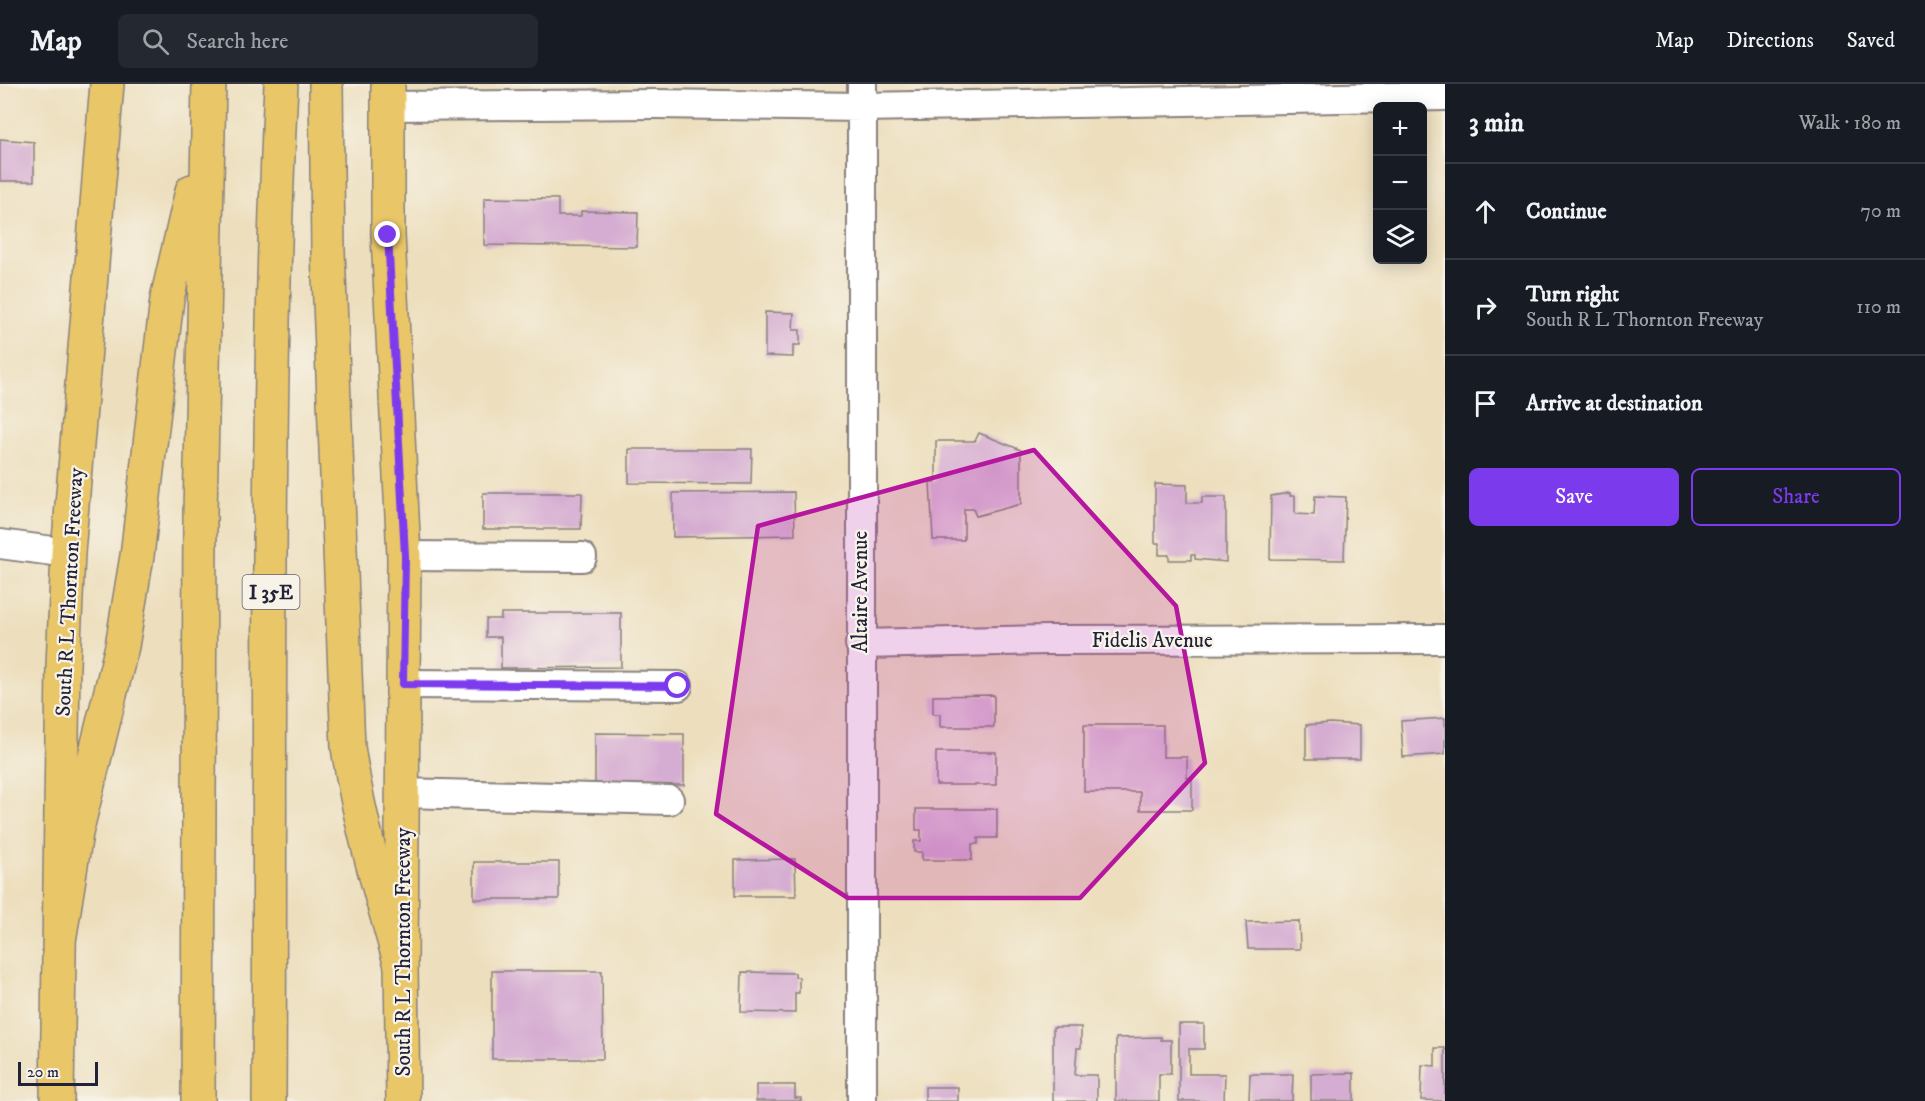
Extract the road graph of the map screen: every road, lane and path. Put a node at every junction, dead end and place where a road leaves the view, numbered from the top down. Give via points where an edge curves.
1 (107, 84) edge
2 (209, 84) edge
3 (281, 84) edge
4 (326, 84) edge
5 (388, 95) edge
6 (862, 95) edge
7 (1445, 96) edge
8 (207, 122) junction
9 (0, 544) edge
10 (68, 553) junction
11 (405, 556) junction
12 (582, 557) dead end
13 (1445, 639) edge
14 (860, 644) junction
15 (403, 684) junction
16 (678, 686) dead end
17 (403, 793) junction
18 (669, 800) dead end
19 (60, 935) junction
20 (401, 965) junction
21 (57, 1101) edge
22 (198, 1101) edge
23 (269, 1101) edge
24 (403, 1101) edge
25 (862, 1101) edge

1 - 10 main road, South R L Thornton Freeway
2 - 8 main road
3 - 23 main road, I 35E via 271,524
4 - 20 main road via 328,251 348,747 369,851
5 - 6 street via 656,104
5 - 11 main road, South R L Thornton Freeway via 388,235
6 - 7 street
6 - 14 street, Altaire Avenue
8 - 19 main road via 167,299 137,555 122,646 76,833
8 - 22 main road via 200,514
9 - 10 street
10 - 19 main road, South R L Thornton Freeway
11 - 12 street
11 - 15 main road, South R L Thornton Freeway
13 - 14 street, Fidelis Avenue
14 - 25 street, Altaire Avenue
15 - 16 street
15 - 17 main road, South R L Thornton Freeway
17 - 18 street
17 - 20 main road, South R L Thornton Freeway
19 - 21 main road, South R L Thornton Freeway
20 - 24 main road, South R L Thornton Freeway

